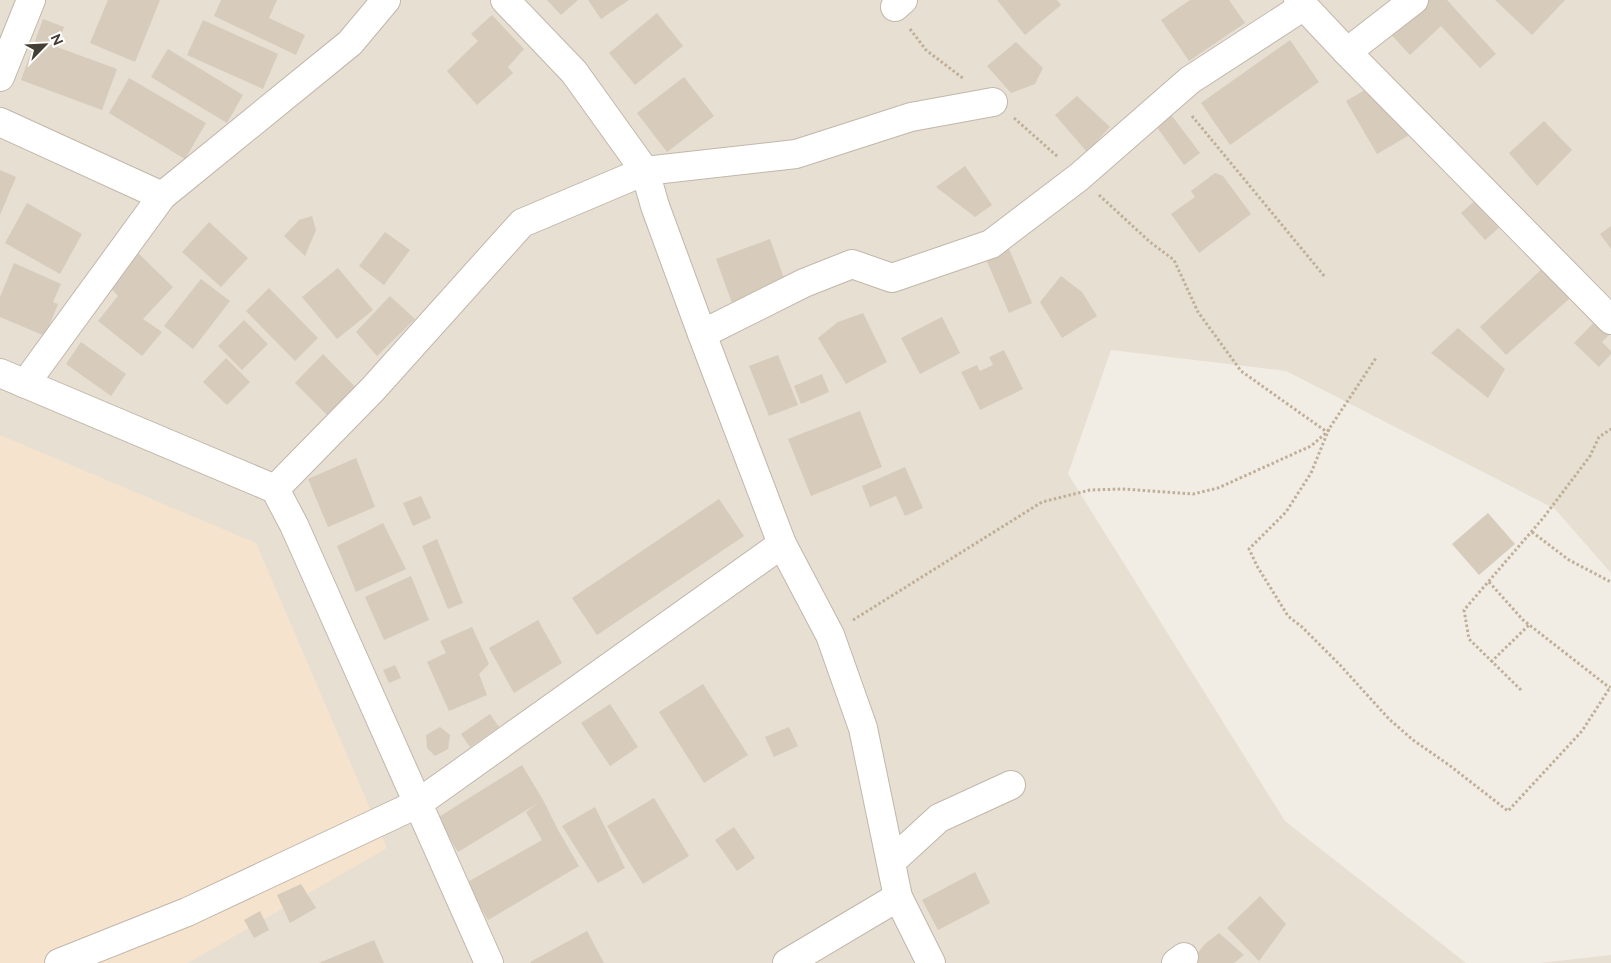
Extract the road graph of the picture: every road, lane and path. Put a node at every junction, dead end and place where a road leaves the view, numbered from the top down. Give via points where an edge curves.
1 (31, 0) edge
2 (386, 0) edge
3 (505, 0) edge
4 (1414, 0) edge
5 (899, 3) edge
6 (1301, 3) edge
7 (8, 33) edge
8 (1348, 52) junction
9 (0, 77) edge
10 (1174, 94) junction
11 (993, 102) junction
12 (0, 122) edge
13 (645, 171) junction
14 (1079, 177) junction
15 (162, 196) junction
16 (1326, 277) dead end
17 (1605, 303) edge
18 (702, 334) junction
19 (1376, 358) dead end
20 (0, 373) edge
21 (24, 384) junction
22 (1611, 429) edge
23 (1328, 431) junction
24 (275, 490) junction
25 (1532, 532) junction
26 (782, 544) junction
27 (1489, 582) junction
28 (1611, 582) edge
29 (1530, 624) junction
30 (830, 635) junction
31 (1491, 662) junction
32 (1611, 687) edge
33 (1521, 690) dead end
34 (1011, 786) dead end
35 (417, 804) junction
36 (891, 862) junction
37 (898, 897) junction
38 (59, 963) edge
39 (489, 963) edge
40 (787, 963) edge
41 (931, 963) edge

1 - 7 street
2 - 15 street via 350,43
3 - 13 street via 574,72
4 - 8 street
5 - 11 path via 926,50
6 - 8 street
6 - 10 street
7 - 9 street
8 - 17 street
10 - 14 street
10 - 16 path
11 - 13 street via 910,118 796,154
11 - 14 path
12 - 15 street
13 - 18 street
13 - 24 street via 522,224 373,389
14 - 18 street via 991,244 892,278 852,264 804,283
14 - 23 path via 1174,260 1198,312 1240,371
15 - 21 street
18 - 26 street
19 - 23 path
20 - 21 street
21 - 24 street
22 - 25 path via 1599,437 1590,456
23 - 30 path via 1311,446 1218,488 1193,494 1090,490 1042,502
23 - 32 path via 1311,473 1286,512 1249,548 1288,616 1412,740 1508,811 1582,731
24 - 35 street via 294,525
25 - 27 path
25 - 28 path via 1569,560
26 - 30 street
26 - 35 street
27 - 29 path
27 - 31 path via 1464,610 1468,639
29 - 31 path
29 - 32 path
30 - 36 street via 863,728
31 - 33 path
34 - 36 street via 939,818
35 - 38 street via 187,912
35 - 39 street
36 - 37 street
37 - 40 street
37 - 41 street

